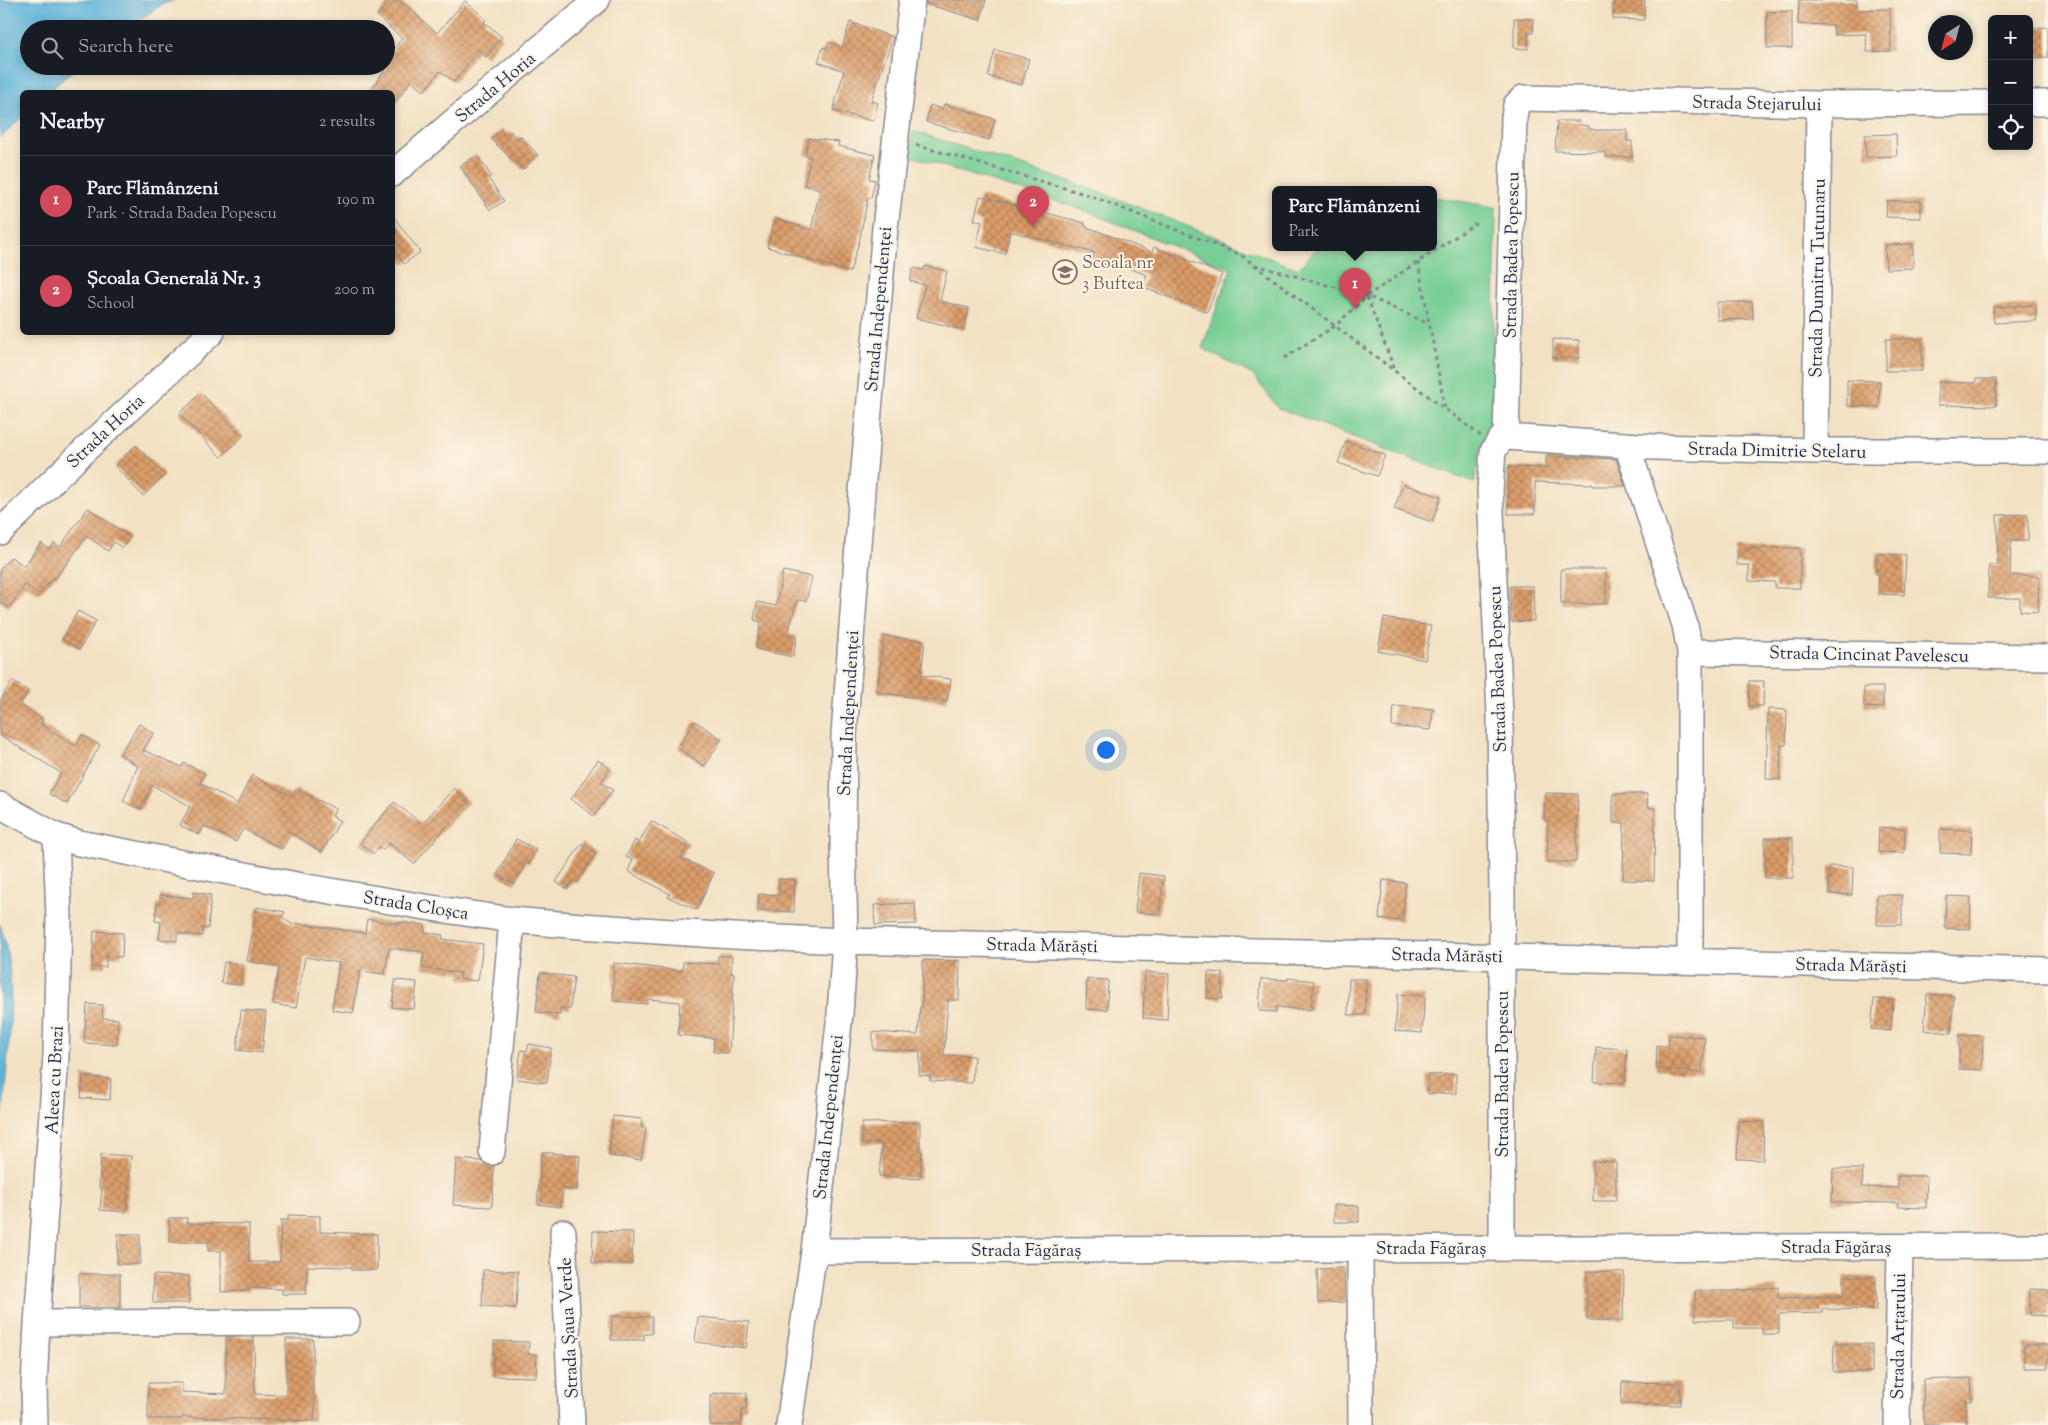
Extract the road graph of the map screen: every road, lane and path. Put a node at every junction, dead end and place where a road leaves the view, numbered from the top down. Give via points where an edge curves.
1 (597, 0) edge
2 (912, 0) edge
3 (1523, 98) joint
4 (1988, 103) edge
5 (2033, 103) edge
6 (2048, 103) edge
7 (1819, 104) junction
8 (896, 140) junction
9 (395, 171) edge
10 (1476, 223) dead end
11 (1437, 249) edge
12 (1434, 251) edge
13 (1418, 262) junction
14 (1253, 264) junction
15 (1367, 296) junction
16 (1430, 324) junction
17 (1335, 326) junction
18 (209, 335) edge
19 (1284, 358) dead end
20 (1395, 371) junction
21 (1445, 409) junction
22 (1500, 444) junction
23 (1628, 445) junction
24 (2048, 451) edge
25 (1815, 452) junction
26 (0, 532) edge
27 (1690, 652) junction
28 (2048, 657) edge
29 (0, 805) edge
30 (56, 836) junction
31 (512, 920) junction
32 (845, 941) junction
33 (1502, 956) junction
34 (1690, 961) junction
35 (2048, 970) edge
36 (492, 1152) dead end
37 (563, 1232) dead end
38 (2048, 1246) edge
39 (1900, 1247) junction
40 (1502, 1248) junction
41 (1360, 1249) junction
42 (814, 1251) junction
43 (347, 1322) dead end
44 (37, 1323) junction
45 (35, 1425) edge
46 (572, 1425) edge
47 (789, 1425) edge
48 (1361, 1425) edge
49 (1897, 1425) edge

1 - 9 street, Strada Horia
2 - 8 street, Strada Independenței
3 - 7 street, Strada Stejarului
3 - 22 street, Strada Badea Popescu via 1516,105 1514,118
4 - 7 street, Strada Stejarului
5 - 6 street
7 - 25 street, Strada Dumitru Tutunaru
8 - 14 path via 1088,195 1241,255
8 - 32 street, Strada Independenței via 862,491 844,735
10 - 11 path
12 - 13 path
13 - 15 path
13 - 16 path
14 - 15 path
14 - 17 path
15 - 16 path
15 - 17 path
15 - 20 path
16 - 21 path
17 - 19 path
17 - 20 path
18 - 26 street, Strada Horia
20 - 21 path
21 - 22 path via 1483,437
22 - 23 street, Strada Dimitrie Stelaru
22 - 33 street, Strada Badea Popescu via 1490,490 1500,715
23 - 25 street, Strada Dimitrie Stelaru
23 - 27 street via 1685,625
24 - 25 street, Strada Dimitrie Stelaru
27 - 28 street, Strada Cincinat Pavelescu
27 - 34 street
29 - 30 street, Strada Cloșca
30 - 31 street, Strada Cloșca via 297,885
30 - 44 street, Aleea cu Brazi via 59,910 56,1056
31 - 32 street, Strada Cloșca
31 - 36 street
32 - 33 street, Strada Mărăști
32 - 42 street, Strada Independenței
33 - 34 street, Strada Mărăști
33 - 40 street, Strada Badea Popescu
34 - 35 street, Strada Mărăști
37 - 46 street, Strada Șaua Verde
38 - 39 street, Strada Făgăraș
39 - 40 street, Strada Făgăraș
39 - 49 street, Strada Arțarului
40 - 41 street, Strada Făgăraș
41 - 42 street, Strada Făgăraș
41 - 48 street
42 - 47 street, Strada Independenței
43 - 44 street
44 - 45 street, Aleea cu Brazi

